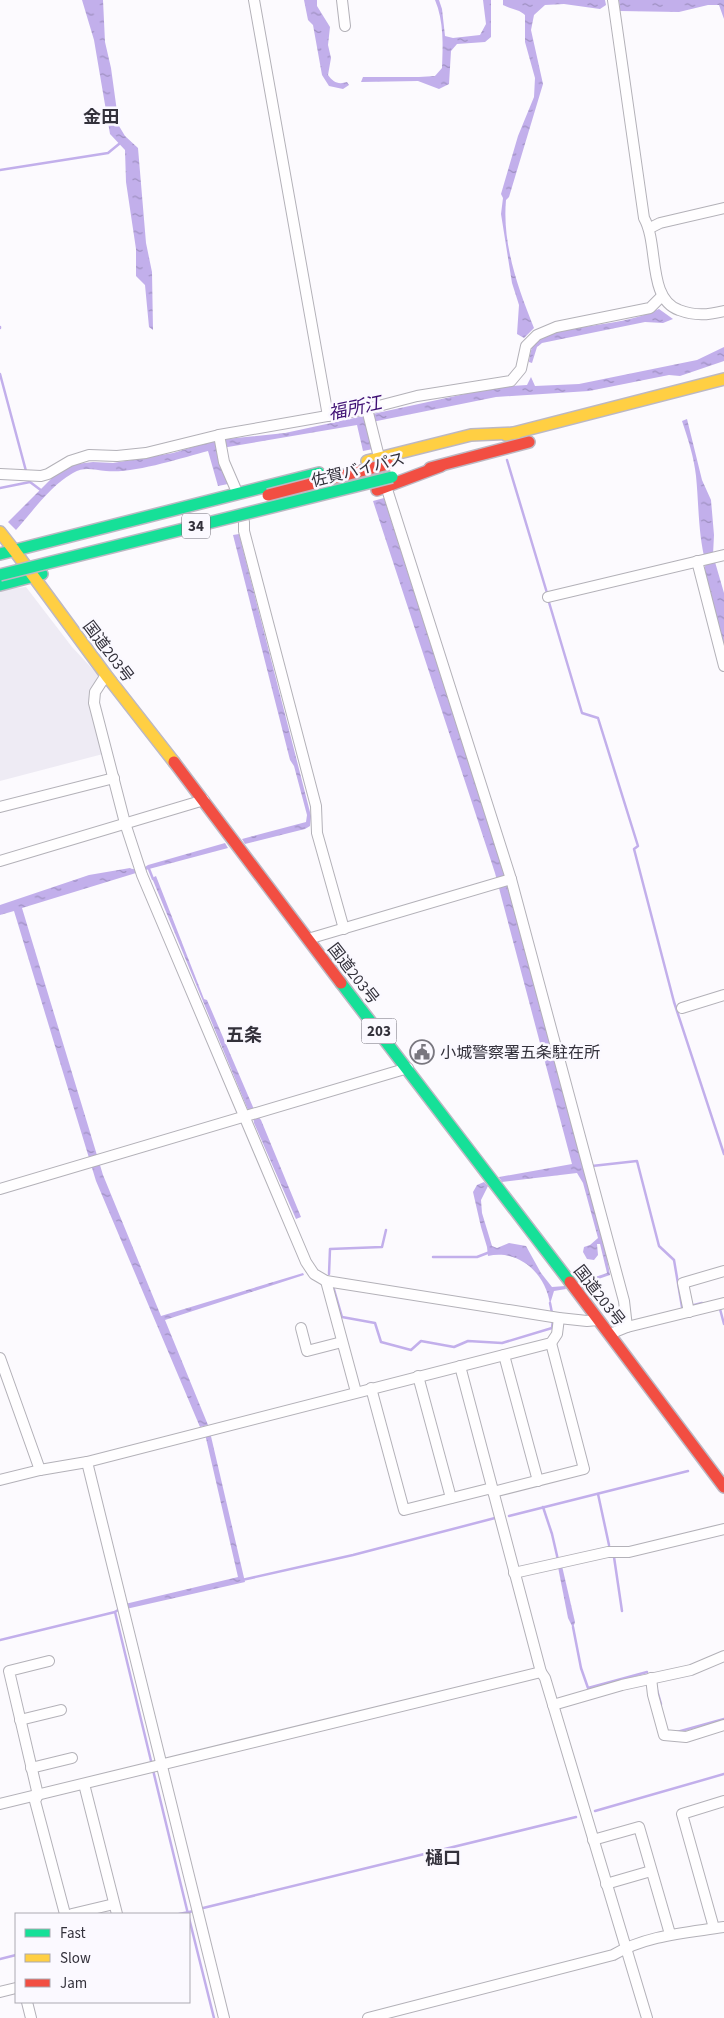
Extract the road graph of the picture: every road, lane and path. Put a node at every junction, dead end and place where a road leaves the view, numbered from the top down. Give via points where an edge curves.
1 (254, 0) edge
2 (342, 0) edge
3 (612, 0) edge
4 (345, 26) dead end
5 (724, 208) edge
6 (650, 228) junction
7 (662, 296) junction
8 (724, 311) edge
9 (724, 379) edge
10 (367, 409) junction
11 (328, 416) junction
12 (219, 434) junction
13 (537, 440) dead end
14 (384, 461) junction
15 (0, 474) edge
16 (389, 482) junction
17 (237, 492) junction
18 (244, 522) junction
19 (0, 532) edge
20 (14, 550) junction
21 (0, 554) edge
22 (721, 555) edge
23 (700, 560) junction
24 (0, 562) edge
25 (0, 575) edge
26 (34, 576) junction
27 (0, 585) edge
28 (548, 597) dead end
29 (724, 666) edge
30 (106, 675) junction
31 (114, 778) junction
32 (204, 800) junction
33 (0, 807) edge
34 (125, 823) junction
35 (0, 861) edge
36 (511, 879) junction
37 (344, 930) junction
38 (308, 939) junction
39 (724, 995) edge
40 (682, 1008) dead end
41 (408, 1068) junction
42 (246, 1117) junction
43 (0, 1189) edge
44 (724, 1271) edge
45 (326, 1281) junction
46 (724, 1303) edge
47 (688, 1307) junction
48 (559, 1318) junction
49 (598, 1320) junction
50 (627, 1327) junction
51 (301, 1328) dead end
52 (610, 1334) junction
53 (342, 1342) junction
54 (551, 1343) junction
55 (504, 1355) junction
56 (0, 1358) edge
57 (460, 1366) junction
58 (418, 1376) junction
59 (371, 1388) junction
60 (356, 1392) junction
61 (87, 1462) junction
62 (40, 1470) junction
63 (0, 1480) edge
64 (538, 1480) junction
65 (724, 1487) edge
66 (492, 1490) junction
67 (452, 1498) junction
68 (724, 1529) edge
69 (514, 1573) junction
70 (724, 1656) edge
71 (49, 1661) dead end
72 (541, 1672) junction
73 (651, 1678) junction
74 (552, 1705) junction
75 (61, 1710) dead end
76 (20, 1720) junction
77 (724, 1725) edge
78 (72, 1758) dead end
79 (161, 1765) junction
80 (31, 1768) junction
81 (84, 1784) junction
82 (38, 1795) junction
83 (724, 1801) edge
84 (0, 1804) edge
85 (593, 1840) junction
86 (652, 1871) junction
87 (606, 1884) junction
88 (116, 1909) edge
89 (64, 1913) edge
90 (81, 1913) edge
91 (719, 1928) edge
92 (670, 1934) junction
93 (626, 1948) junction
94 (15, 1988) edge
95 (0, 1992) edge
96 (27, 2003) edge
97 (31, 2018) edge
98 (224, 2018) edge
99 (368, 2018) edge
100 (647, 2018) edge

1 - 11 street
2 - 4 street
3 - 6 street via 644,218
5 - 6 street
6 - 7 street
7 - 8 street via 673,308 693,315
7 - 10 street via 650,308 556,327 537,335 526,346 521,369 511,381 417,396
9 - 14 main road, 佐賀バイパス / 34 via 517,433
10 - 11 street
10 - 14 street
11 - 12 street
12 - 15 street via 146,453 78,457 41,476
12 - 17 street via 224,462
13 - 16 main road, 佐賀バイパス / 34
14 - 16 street
14 - 17 main road
14 - 24 main road, 佐賀バイパス / 34, bridge
16 - 18 main road
16 - 25 main road, 佐賀バイパス / 34, bridge
16 - 36 street
17 - 20 main road
18 - 26 main road
18 - 37 street via 316,806 317,833
19 - 20 main road, 国道203号
20 - 21 main road
20 - 26 main road, 国道203号 / 203
22 - 23 street
23 - 28 street
23 - 29 street
26 - 27 main road
26 - 30 main road, 国道203号 / 203
30 - 31 street via 95,692 94,703
30 - 32 main road, 国道203号 / 203
31 - 33 street
31 - 34 street
32 - 34 street
32 - 38 main road, 国道203号 / 203
34 - 35 street
34 - 42 street via 141,871
36 - 37 street
36 - 50 street via 624,1301
37 - 38 street
38 - 41 main road, 国道203号 / 203
39 - 40 street
41 - 42 street
41 - 49 main road, 国道203号 / 203
42 - 43 street
42 - 45 street via 306,1262 314,1274
44 - 47 street via 683,1283
45 - 48 street
45 - 53 street
46 - 47 street
47 - 50 street
48 - 49 street
48 - 54 street via 557,1334
49 - 52 main road, 国道203号 / 203
50 - 52 street
51 - 53 street via 307,1351
52 - 65 main road, 国道203号 / 203
53 - 60 street
54 - 55 street
54 - 64 street via 584,1469
55 - 57 street
55 - 64 street
56 - 62 street
57 - 58 street
57 - 66 street
58 - 59 street
58 - 67 street
59 - 60 street
59 - 67 street via 404,1510
60 - 61 street
61 - 62 street
61 - 79 street
62 - 63 street
64 - 66 street
66 - 67 street
66 - 69 street
68 - 69 street via 629,1552 608,1552
69 - 72 street
70 - 73 street via 691,1670
71 - 76 street via 9,1671
72 - 74 street
72 - 79 street
73 - 74 street
73 - 77 street via 664,1735 686,1737
74 - 85 street
75 - 76 street
76 - 80 street
78 - 80 street
79 - 81 street
79 - 98 street
80 - 82 street
81 - 82 street
81 - 88 street
82 - 84 street
82 - 89 street via 35,1801
83 - 91 street via 682,1814
85 - 86 street via 639,1827
85 - 87 street
86 - 87 street
86 - 92 street
87 - 93 street
88 - 90 street
91 - 92 street
92 - 93 street
93 - 99 street via 613,1955
93 - 100 street
94 - 95 street
96 - 97 street

